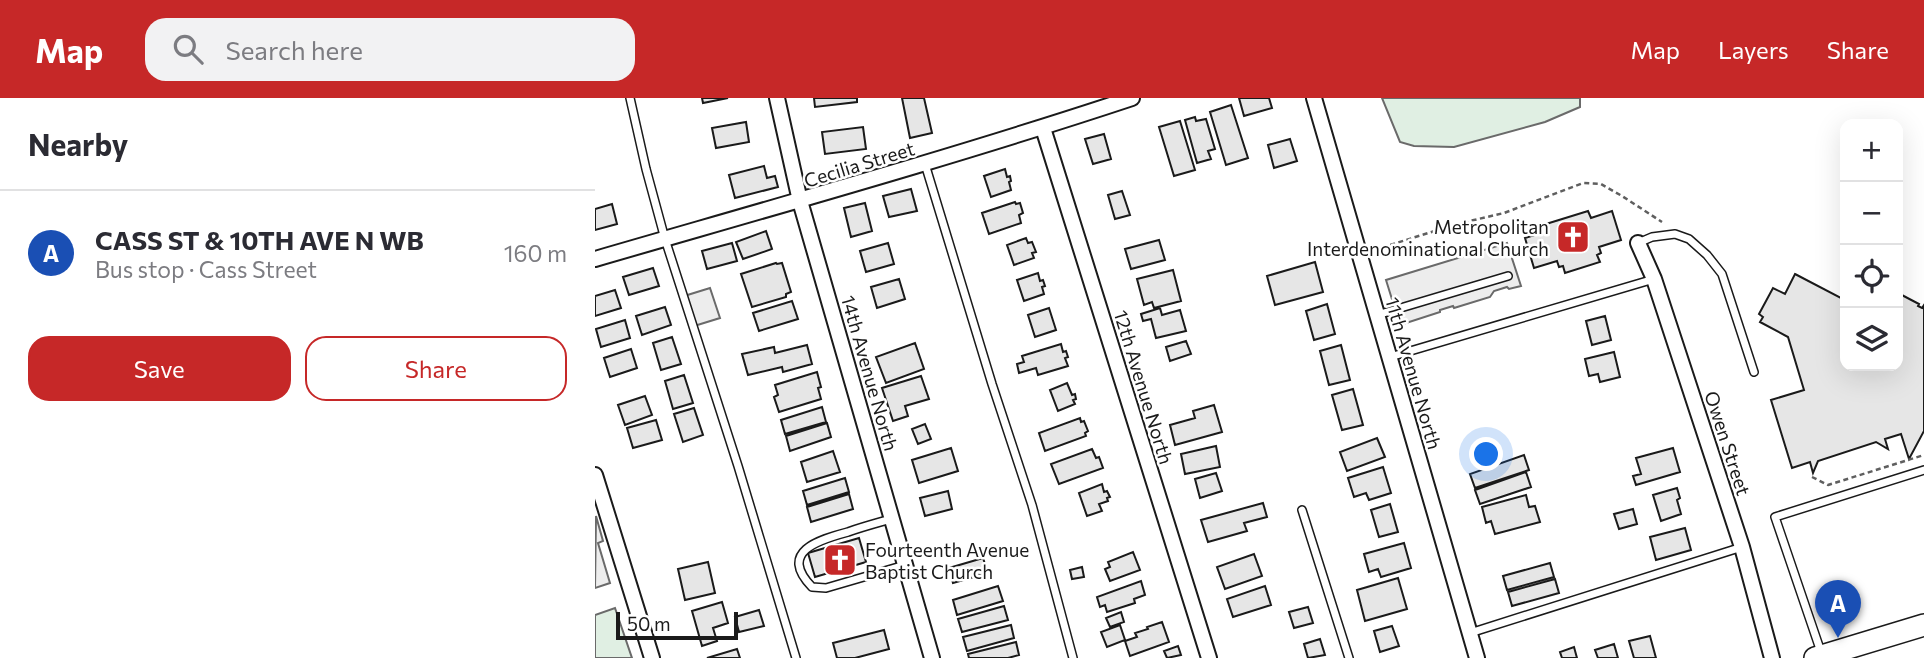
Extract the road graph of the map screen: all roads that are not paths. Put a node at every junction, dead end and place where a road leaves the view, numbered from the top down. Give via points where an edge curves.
1 (630, 98) edge
2 (776, 98) edge
3 (1132, 98) edge
4 (1314, 98) edge
5 (1043, 128) junction
6 (925, 164) junction
7 (800, 201) junction
8 (665, 239) junction
9 (1638, 243) joint
10 (595, 260) edge
11 (1508, 276) dead end
12 (1654, 279) junction
13 (1377, 315) junction
14 (1390, 358) junction
15 (1754, 372) dead end
16 (1924, 470) edge
17 (595, 475) edge
18 (1302, 510) dead end
19 (892, 519) junction
20 (1742, 547) junction
21 (905, 565) junction
22 (1924, 625) edge
23 (1470, 634) junction
24 (1819, 657) edge
25 (652, 658) edge
26 (796, 658) edge
27 (932, 658) edge
28 (1073, 658) edge
29 (1209, 658) edge
30 (1349, 658) edge
31 (1477, 658) edge
32 (1772, 658) edge

1 - 8 lane
2 - 7 street, 14th Avenue North
3 - 5 street, Cecilia Street
4 - 13 street, 11th Avenue North
5 - 6 street, Cecilia Street
5 - 29 street, 12th Avenue North
6 - 7 street, Cecilia Street
6 - 28 lane via 1032,505
7 - 8 street, Cecilia Street
7 - 19 street, 14th Avenue North
8 - 10 street, Cecilia Street
8 - 26 lane
9 - 12 street, Owen Street
9 - 15 lane via 1675,234 1689,239 1707,255 1722,274
11 - 13 lane
12 - 14 lane
12 - 20 street, Owen Street
13 - 14 street, 11th Avenue North
14 - 23 street, 11th Avenue North
16 - 24 lane via 1776,517
17 - 25 street
18 - 30 lane
19 - 21 street, 14th Avenue North
19 - 21 lane via 820,540 808,546 798,566 812,587 826,588
20 - 23 lane
20 - 32 street, Owen Street
21 - 27 street, 14th Avenue North
22 - 24 street
23 - 31 street, 11th Avenue North

